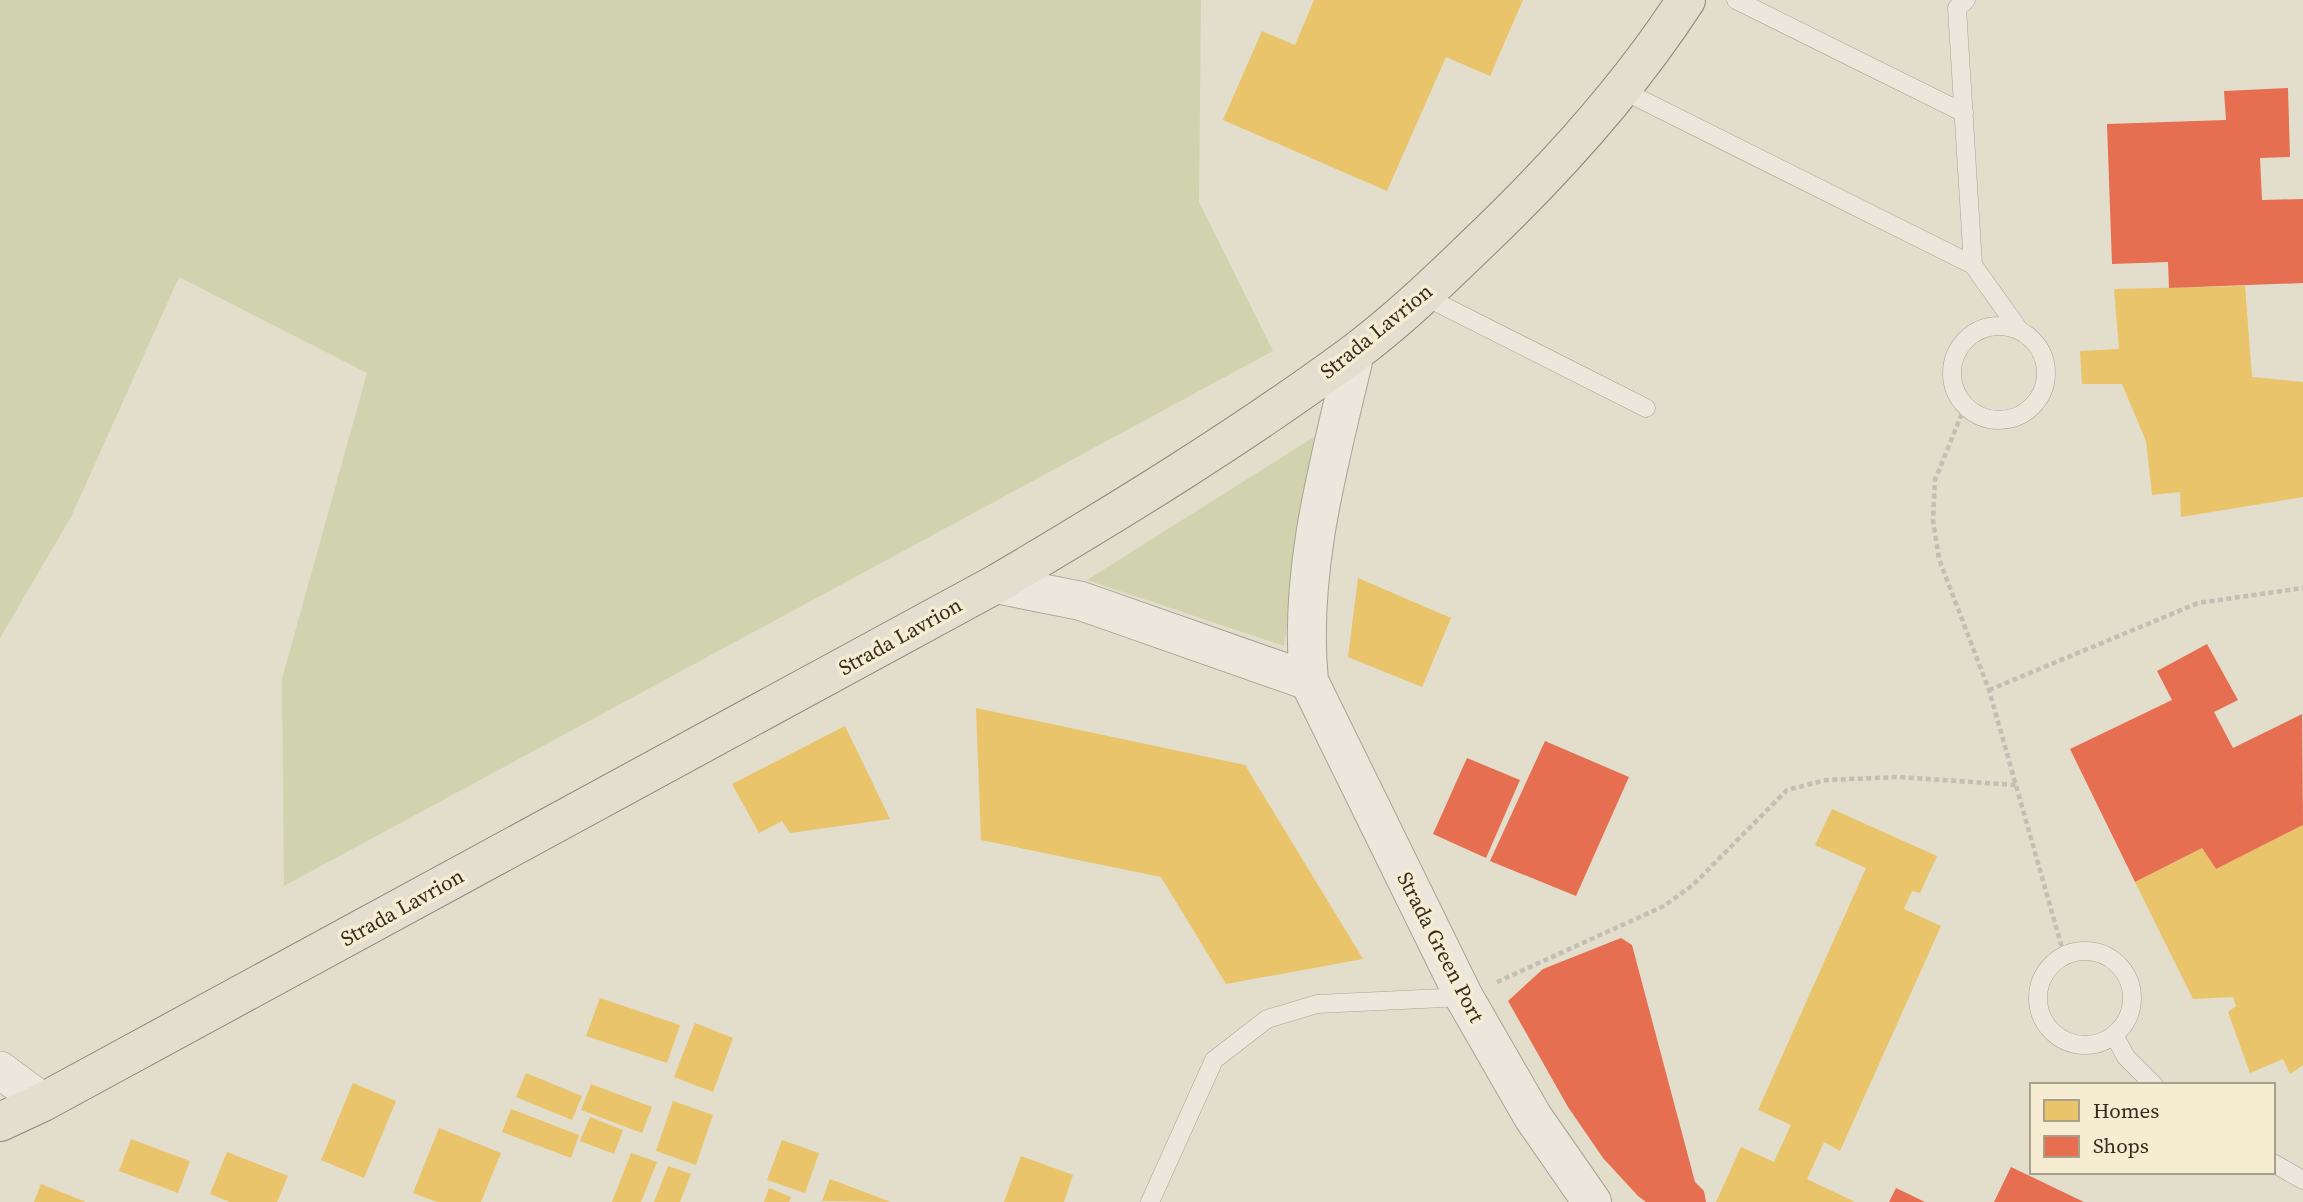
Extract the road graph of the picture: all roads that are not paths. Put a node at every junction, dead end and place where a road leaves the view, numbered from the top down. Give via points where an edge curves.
1 (1686, 0) edge
2 (1736, 0) edge
3 (1941, 0) edge
4 (1962, 4) edge
5 (1622, 90) junction
6 (1964, 113) junction
7 (1973, 265) junction
8 (1422, 295) junction
9 (2020, 331) junction
10 (1354, 353) junction
11 (1646, 408) dead end
12 (996, 584) junction
13 (1309, 681) junction
14 (1464, 997) junction
15 (2114, 1035) junction
16 (0, 1070) edge
17 (2152, 1083) edge
18 (43, 1101) junction
19 (0, 1122) edge
20 (2275, 1164) edge
21 (2303, 1180) edge
22 (1150, 1202) edge
23 (1592, 1202) edge

1 - 5 main road, Strada Lavrion
2 - 6 lane
3 - 4 lane
4 - 6 lane
5 - 7 lane
5 - 8 main road, Strada Lavrion via 1573,149
6 - 7 lane
7 - 9 lane
8 - 10 main road, Strada Lavrion
8 - 11 lane
9 - 9 lane via 2042,355 2044,386 2037,401 2025,412 1994,420 1965,406 1954,387 1952,365 1965,339 1991,326
10 - 12 main road, Strada Lavrion via 1110,517
10 - 13 street, Strada Green Port via 1307,594
12 - 13 street via 1081,601
12 - 18 main road, Strada Lavrion
13 - 14 street, Strada Green Port
14 - 22 lane via 1317,1004 1267,1019 1214,1060
14 - 23 street, Strada Green Port via 1532,1116
15 - 15 lane via 2100,1043 2068,1042 2045,1023 2038,1008 2042,978 2064,955 2079,951 2101,954 2129,980 2131,1010
15 - 17 lane via 2126,1057
16 - 18 street
18 - 19 main road, Strada Lavrion
20 - 21 lane

